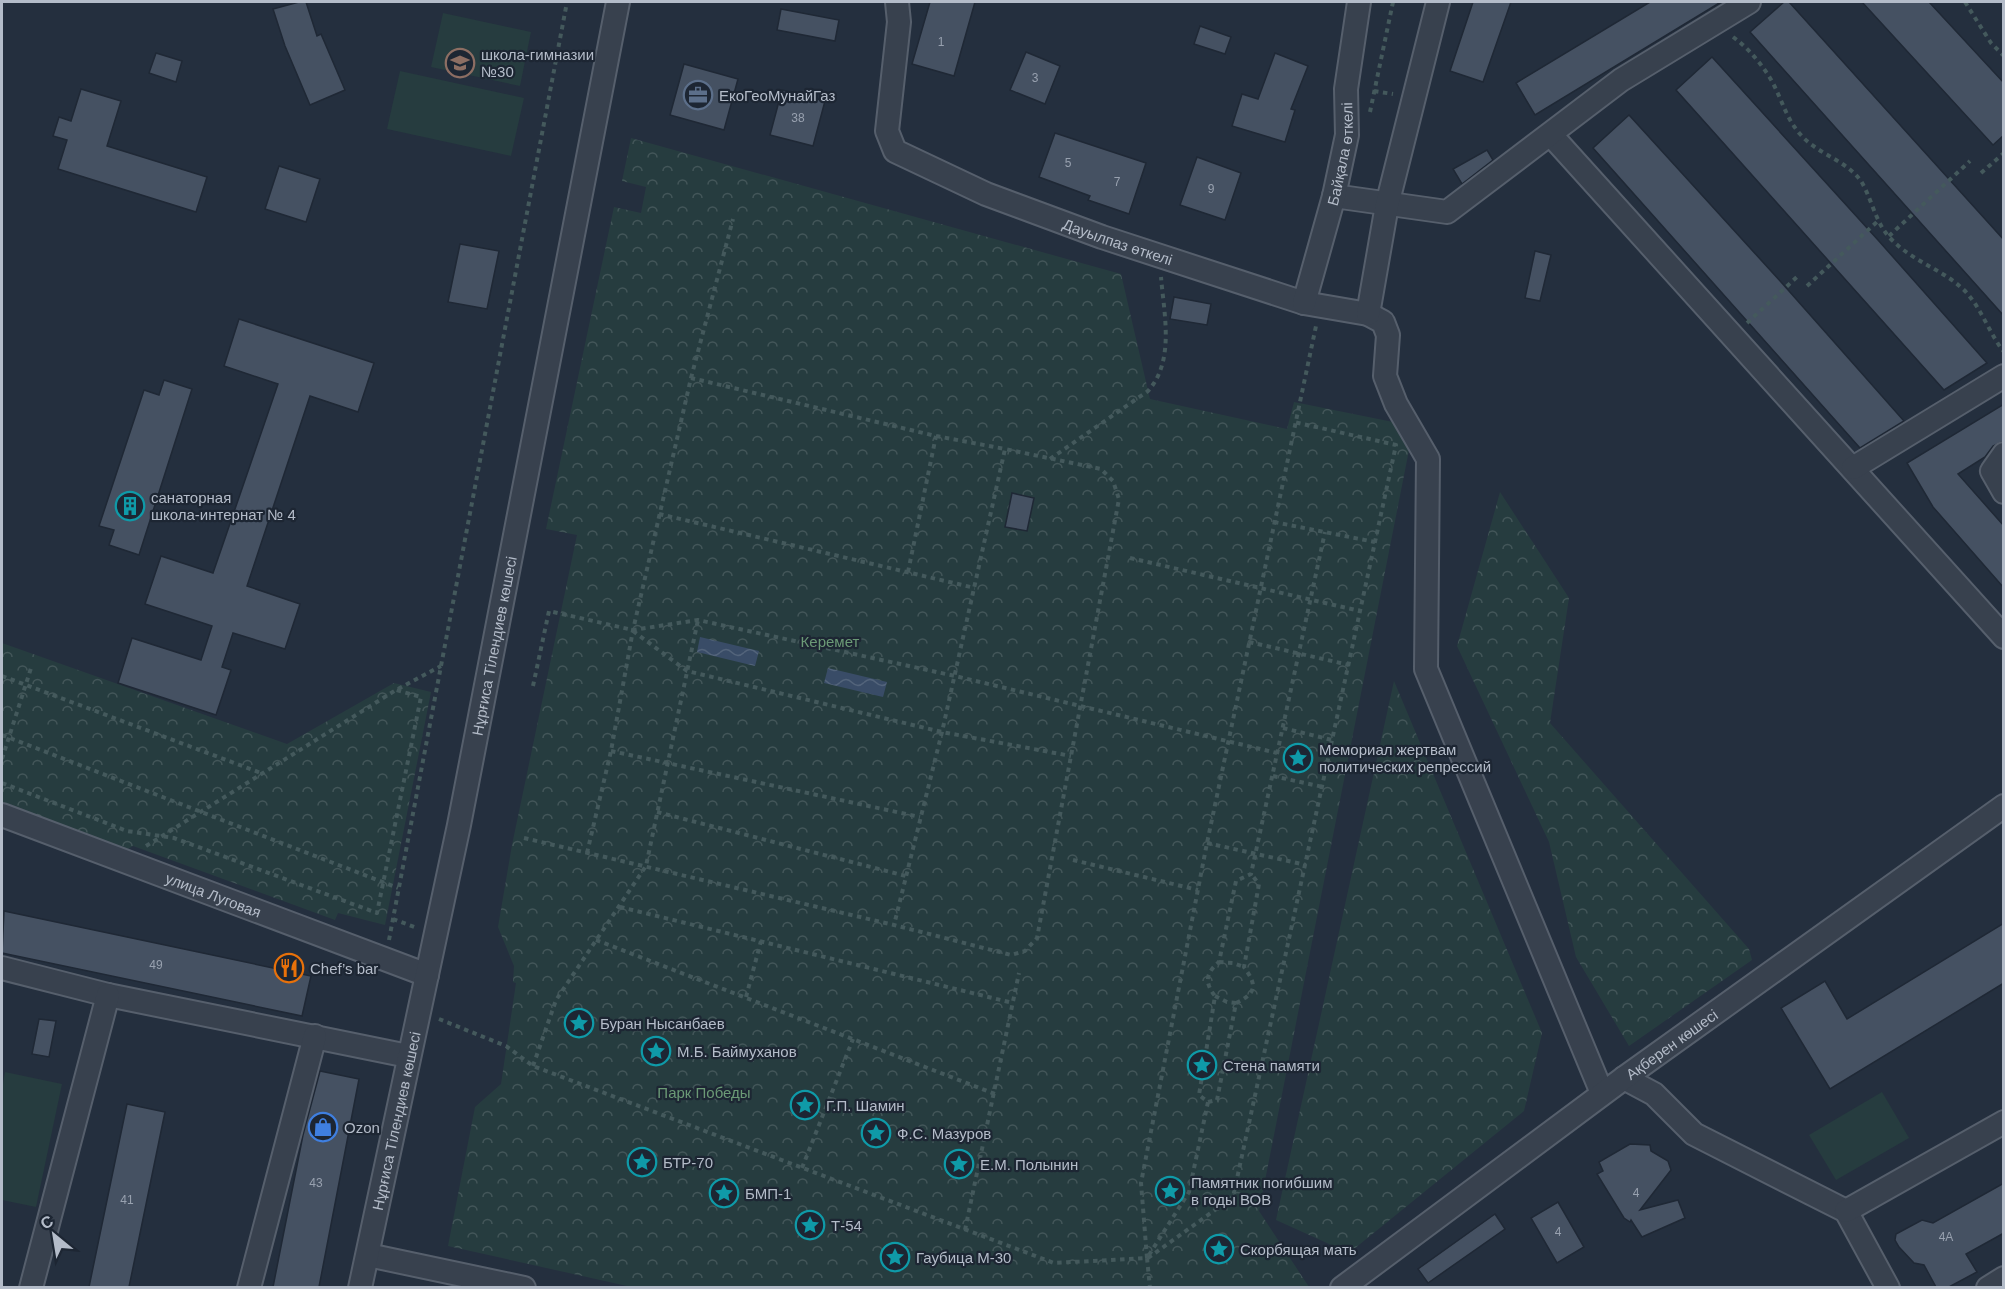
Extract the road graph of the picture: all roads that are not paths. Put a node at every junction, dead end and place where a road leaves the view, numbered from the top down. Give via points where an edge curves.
1 (618, 2) edge
2 (897, 2) edge
3 (1359, 2) edge
4 (1438, 2) edge
5 (1749, 2) edge
6 (1551, 135) junction
7 (1334, 196) junction
8 (1387, 205) junction
9 (1312, 304) junction
10 (1368, 314) junction
11 (2004, 376) edge
12 (2004, 454) edge
13 (1853, 468) junction
14 (2004, 492) edge
15 (2004, 637) edge
16 (2004, 806) edge
17 (2, 815) edge
18 (2, 968) edge
19 (427, 975) junction
20 (108, 995) junction
21 (315, 1036) junction
22 (408, 1056) junction
23 (1624, 1078) junction
24 (1602, 1093) junction
25 (2004, 1122) edge
26 (1846, 1211) junction
27 (368, 1255) junction
28 (2004, 1278) edge
29 (31, 1287) edge
30 (249, 1287) edge
31 (360, 1287) edge
32 (524, 1287) edge
33 (1342, 1287) edge
34 (1888, 1287) edge
35 (1988, 1287) edge

1 - 19 street, Нұрғиса Тілендиев көшесі
2 - 9 street, Дауылпаз өткелі via 899,22 887,131 895,151 986,194
3 - 7 street, Байқала өткелі via 1346,89 1347,135
4 - 8 street
5 - 6 street via 1621,80
6 - 8 street via 1447,212
6 - 13 street
7 - 8 street
7 - 9 street, Байқала өткелі
8 - 10 street
9 - 10 street, Дауылпаз өткелі
10 - 24 street via 1383,322 1388,335 1385,376 1396,404 1428,459 1426,669
11 - 13 street
12 - 14 street via 1992,471
13 - 15 street
16 - 23 street, Ақберен көшесі
17 - 19 street, улица Луговая
18 - 20 street
19 - 22 street, Нұрғиса Тілендиев көшесі
20 - 21 street
20 - 29 street
21 - 22 street
21 - 30 street
22 - 27 street, Нұрғиса Тілендиев көшесі
23 - 24 street, Ақберен көшесі
23 - 26 street via 1654,1094 1694,1134
24 - 33 street, Ақберен көшесі
25 - 26 street
26 - 34 street
27 - 31 street, Нұрғиса Тілендиев көшесі
27 - 32 street
28 - 35 street

